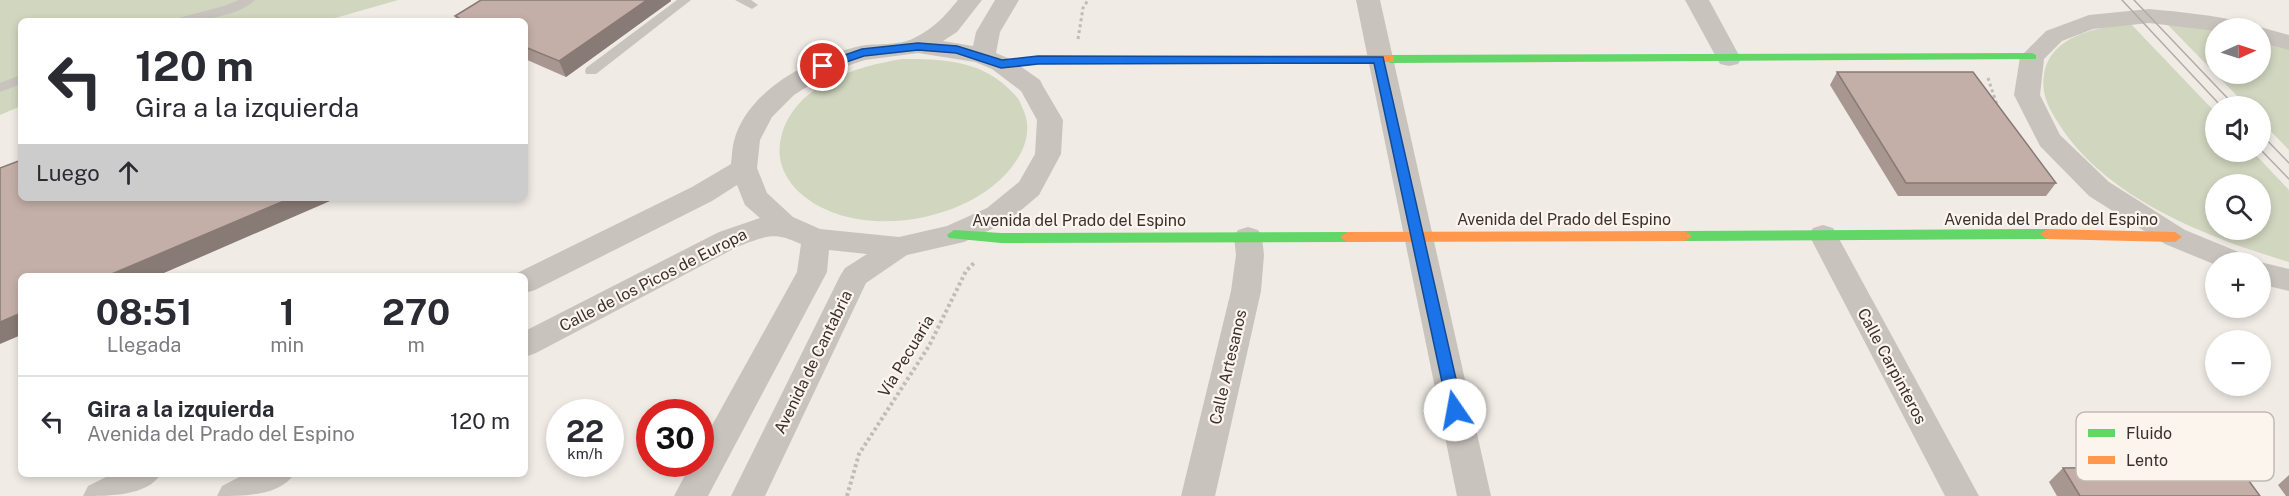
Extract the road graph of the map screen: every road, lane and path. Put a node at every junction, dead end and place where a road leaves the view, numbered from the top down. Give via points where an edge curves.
1 (249, 0) edge
2 (685, 0) edge
3 (970, 0) edge
4 (1007, 0) edge
5 (1088, 0) edge
6 (1368, 0) edge
7 (1697, 0) edge
8 (2160, 0) edge
9 (2091, 11) edge
10 (194, 18) edge
11 (2193, 20) junction
12 (2205, 22) edge
13 (2271, 37) edge
14 (2289, 43) edge
15 (918, 46) junction
16 (2032, 57) junction
17 (1379, 59) junction
18 (1729, 59) junction
19 (992, 60) junction
20 (1075, 60) junction
21 (591, 71) dead end
22 (18, 80) edge
23 (0, 88) edge
24 (744, 168) junction
25 (783, 224) junction
26 (1823, 235) junction
27 (954, 236) junction
28 (1417, 236) junction
29 (1248, 237) junction
30 (2175, 237) junction
31 (1001, 238) junction
32 (816, 239) junction
33 (899, 247) junction
34 (2212, 252) edge
35 (2271, 276) edge
36 (2289, 280) edge
37 (528, 281) edge
38 (528, 343) edge
39 (138, 477) edge
40 (270, 477) edge
41 (100, 496) edge
42 (234, 496) edge
43 (691, 496) edge
44 (748, 496) edge
45 (847, 496) edge
46 (1198, 496) edge
47 (1474, 496) edge
48 (1962, 496) edge

1 - 10 lane
2 - 21 lane
3 - 15 street via 949,27
4 - 19 street via 988,32
5 - 20 path via 1083,8
6 - 17 street
7 - 18 street
8 - 11 street
9 - 11 street
9 - 16 street via 2054,36
11 - 12 street
13 - 14 street
15 - 19 street via 957,50
15 - 24 street via 862,53 823,66 785,89 761,113 747,140
16 - 18 street
16 - 30 street via 2027,94 2049,140 2099,189
17 - 18 street
17 - 20 street
17 - 28 street
19 - 20 street
19 - 27 street via 1031,86 1050,120 1048,154 1029,188 997,215
22 - 23 lane
24 - 25 street via 755,198
24 - 37 street via 702,194
25 - 32 street
25 - 38 street, Calle de los Picos de Europa via 729,239
26 - 28 street, Avenida del Prado del Espino
26 - 30 street, Avenida del Prado del Espino
26 - 48 street, Calle Carpinteros
27 - 31 street, Avenida del Prado del Espino
27 - 33 street
28 - 29 street, Avenida del Prado del Espino
28 - 47 street
29 - 31 street, Avenida del Prado del Espino
29 - 46 street, Calle Artesanos via 1246,291
30 - 34 street
31 - 45 path, Vía Pecuaria via 966,272 929,346 859,454
32 - 33 street
32 - 43 street via 812,272
33 - 44 street, Avenida de Cantabria via 855,276
35 - 36 street
39 - 41 street
40 - 42 street

